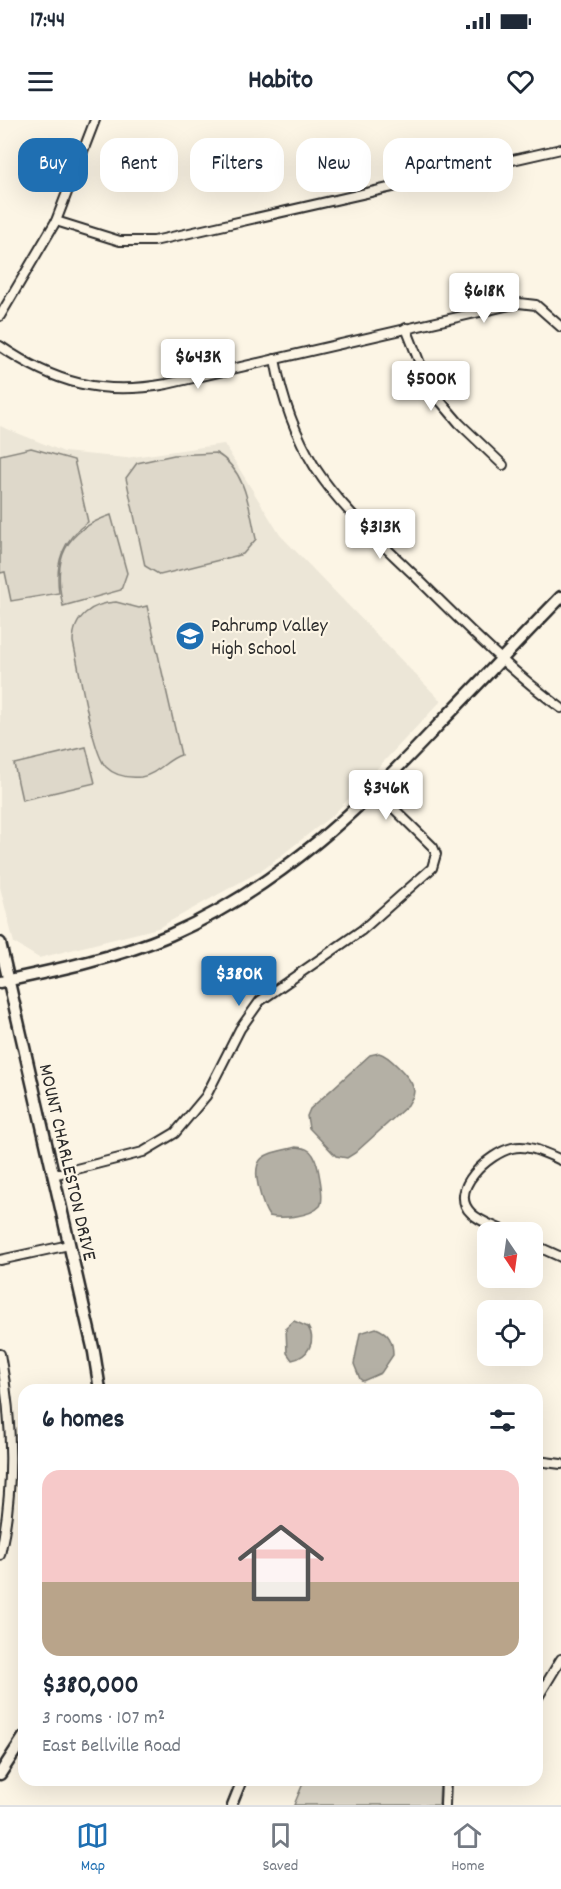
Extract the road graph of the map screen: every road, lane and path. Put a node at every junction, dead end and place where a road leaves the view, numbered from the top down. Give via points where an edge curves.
1 (95, 120) edge
2 (561, 149) edge
3 (56, 221) junction
4 (0, 316) edge
5 (561, 327) edge
6 (406, 328) junction
7 (0, 346) edge
8 (275, 359) junction
9 (503, 465) dead end
10 (561, 597) edge
11 (501, 660) junction
12 (561, 708) edge
13 (376, 791) junction
14 (0, 943) edge
15 (4, 981) edge
16 (561, 1160) edge
17 (53, 1175) junction
18 (487, 1222) edge
19 (69, 1245) junction
20 (543, 1249) edge
21 (561, 1257) edge
22 (0, 1260) edge
23 (0, 1354) edge
24 (99, 1384) edge
25 (543, 1462) edge
26 (561, 1464) edge
27 (0, 1555) edge
28 (561, 1659) edge
29 (543, 1689) edge
30 (18, 1746) edge
31 (0, 1774) edge
32 (240, 1786) edge
33 (446, 1786) edge
34 (232, 1805) edge
35 (445, 1805) edge

1 - 3 street
2 - 3 street via 154,242 120,242
3 - 4 street
5 - 6 street via 537,305 519,303
6 - 8 street
6 - 9 street via 423,376 435,396
7 - 8 street via 51,375 107,389 144,388
8 - 11 street via 288,413 331,490
10 - 11 main road
11 - 12 street
11 - 13 main road
13 - 15 main road via 302,857 227,906 147,944
13 - 17 street via 436,854 432,868 362,930 260,1001 240,1029 206,1096 183,1126 143,1152
14 - 15 main road, MOUNT CHARLESTON DRIVE
15 - 17 main road, MOUNT CHARLESTON DRIVE
16 - 18 street via 524,1147 500,1153 484,1163 465,1190 465,1202 471,1214
17 - 19 main road, MOUNT CHARLESTON DRIVE
19 - 22 street
19 - 24 main road, MOUNT CHARLESTON DRIVE
20 - 21 street
23 - 27 street via 11,1432 9,1506
25 - 26 street
28 - 29 street
30 - 31 main road
32 - 34 street
33 - 35 street

